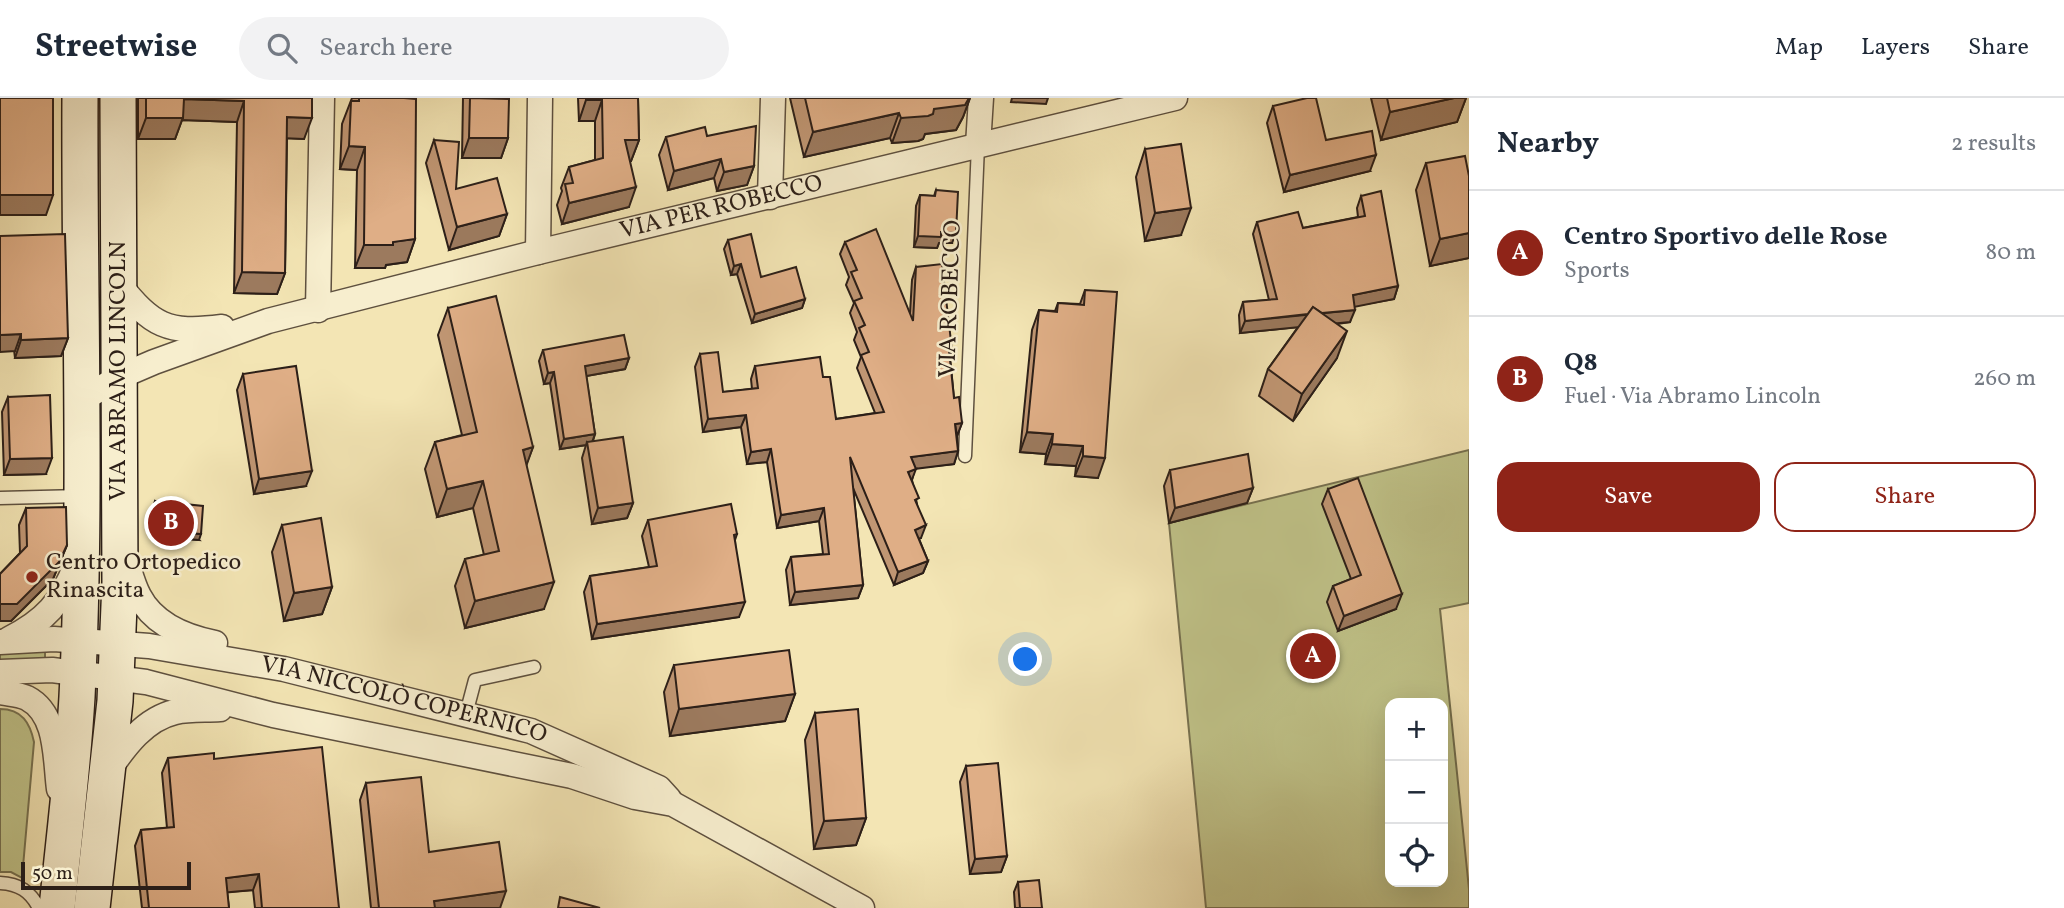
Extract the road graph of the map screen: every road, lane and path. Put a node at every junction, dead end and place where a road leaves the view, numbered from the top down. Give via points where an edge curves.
1 (80, 98) edge
2 (118, 98) edge
3 (322, 98) edge
4 (540, 98) edge
5 (773, 98) edge
6 (981, 98) edge
7 (1175, 98) edge
8 (978, 145) junction
9 (770, 197) junction
10 (538, 252) junction
11 (118, 283) junction
12 (318, 310) junction
13 (268, 321) junction
14 (120, 377) junction
15 (82, 400) junction
16 (965, 456) dead end
17 (81, 496) junction
18 (0, 498) edge
19 (120, 543) junction
20 (80, 554) junction
21 (2, 642) edge
22 (78, 642) junction
23 (117, 661) junction
24 (534, 667) dead end
25 (284, 669) junction
26 (0, 672) edge
27 (0, 692) edge
28 (249, 709) junction
29 (466, 715) junction
30 (107, 774) junction
31 (673, 804) junction
32 (65, 831) junction
33 (0, 883) edge
34 (39, 908) edge
35 (58, 908) edge
36 (92, 908) edge
37 (862, 908) edge

1 - 15 main road, VIA ABRAMO LINCOLN via 75,236
2 - 11 main road, VIA ABRAMO LINCOLN
3 - 12 street
4 - 10 street
5 - 9 street
6 - 8 street
7 - 8 street, VIA PER ROBECCO
8 - 9 street, VIA PER ROBECCO
8 - 16 lane, VIA ROBECCO
9 - 10 street, VIA PER ROBECCO
10 - 12 street, VIA PER ROBECCO
11 - 13 street, VIA PER ROBECCO via 156,322 177,329
11 - 14 main road, VIA ABRAMO LINCOLN
12 - 13 street, VIA PER ROBECCO
13 - 14 street, VIA PER ROBECCO
14 - 15 street, VIA PER ROBECCO
14 - 19 main road, VIA ABRAMO LINCOLN
15 - 17 main road, VIA ABRAMO LINCOLN
17 - 18 lane
17 - 20 main road, VIA ABRAMO LINCOLN
19 - 23 main road, VIA ABRAMO LINCOLN
19 - 25 street via 138,596 173,630 258,652
20 - 21 street via 64,593 50,611 31,628
20 - 22 main road, VIA ABRAMO LINCOLN
21 - 22 street
22 - 23 street
22 - 26 street via 52,670
22 - 32 main road, VIA ABRAMO LINCOLN
23 - 25 street, VIA NICCOLÒ COPERNICO via 149,646
23 - 28 street, VIA NICCOLÒ COPERNICO
23 - 30 main road, VIA ABRAMO LINCOLN
24 - 29 lane via 475,680
25 - 29 street, VIA NICCOLÒ COPERNICO
27 - 32 street via 25,697 40,706 50,725
28 - 30 street via 175,712 153,721 124,748
28 - 31 street, VIA NICCOLÒ COPERNICO via 572,776
29 - 31 street, VIA NICCOLÒ COPERNICO via 531,731 659,788
30 - 36 main road, VIA ABRAMO LINCOLN
31 - 37 street, VIA NICCOLÒ COPERNICO
32 - 35 main road, VIA ABRAMO LINCOLN
33 - 34 lane via 27,891

